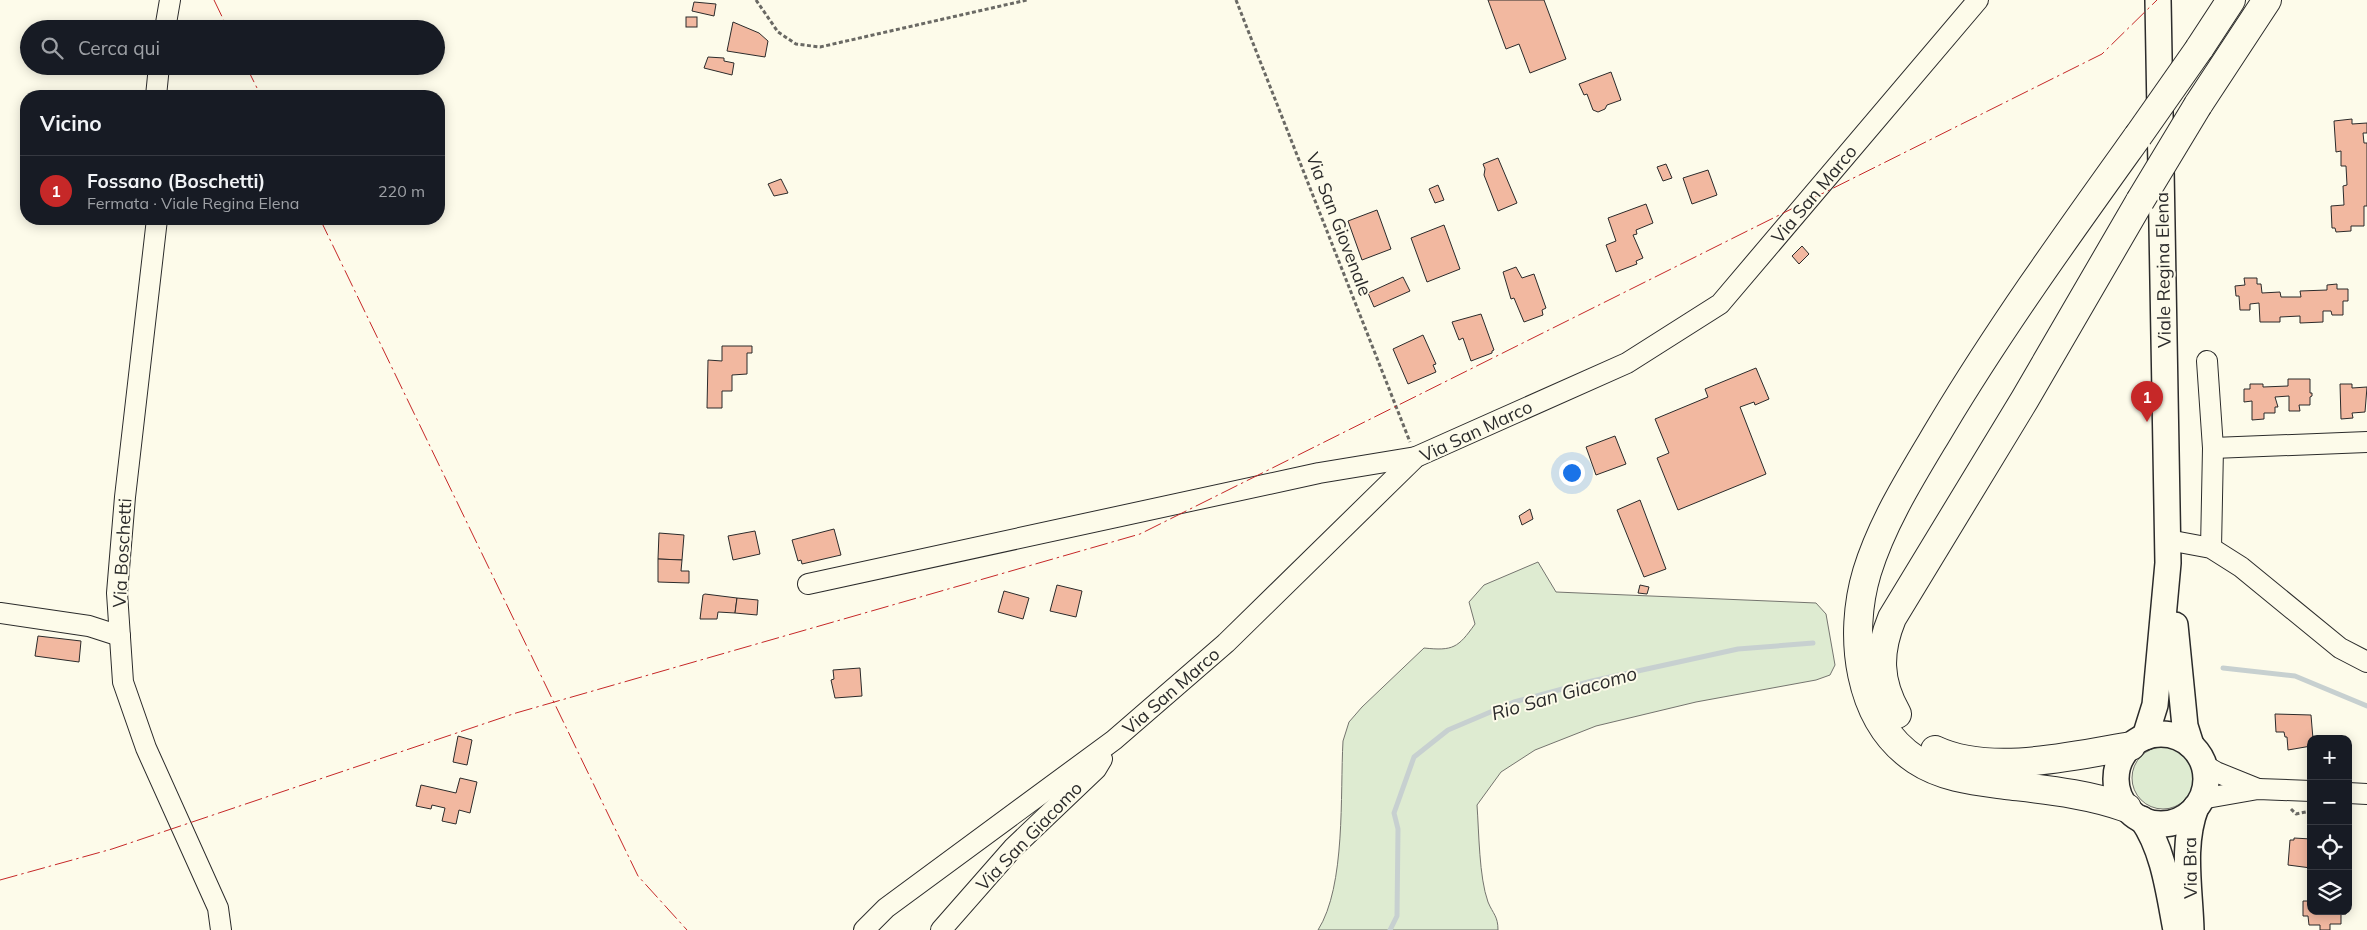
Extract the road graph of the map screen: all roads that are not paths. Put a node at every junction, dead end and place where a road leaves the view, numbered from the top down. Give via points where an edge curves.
1 (170, 0) edge
2 (1978, 0) edge
3 (2158, 0) edge
4 (2231, 0) edge
5 (2267, 0) edge
6 (167, 20) edge
7 (158, 75) edge
8 (157, 90) edge
9 (156, 225) edge
10 (2207, 361) dead end
11 (2367, 442) edge
12 (2213, 448) junction
13 (1416, 457) junction
14 (2211, 548) junction
15 (2168, 552) junction
16 (808, 584) dead end
17 (0, 613) edge
18 (120, 636) junction
19 (2367, 662) edge
20 (1114, 740) junction
21 (2138, 742) junction
22 (2197, 755) junction
23 (2258, 789) junction
24 (2307, 791) edge
25 (2352, 793) edge
26 (2367, 794) edge
27 (2198, 803) junction
28 (2134, 814) junction
29 (221, 930) edge
30 (864, 930) edge
31 (941, 930) edge
32 (2176, 930) edge
33 (2191, 930) edge

1 - 6 street
2 - 13 street, Via San Marco via 1720,304 1627,363
3 - 15 main road, Viale Regina Elena
4 - 28 highway, bridge via 1984,355 1909,480 1867,573 1856,632 1862,677 1874,709 1888,733 1915,760 1932,770 1970,780 2072,794 2110,802
5 - 21 highway, bridge via 2140,201 1904,598 1884,638 1885,687 1897,714 1914,736 1940,752 1966,760 2011,762
7 - 8 street
9 - 18 street, Via Boschetti via 125,497 117,593
10 - 12 street
11 - 12 street
12 - 14 street
13 - 16 street via 1310,475
13 - 20 street, Via San Marco via 1226,643
14 - 15 street
14 - 19 street via 2241,567 2340,648
15 - 21 main road, Viale Regina Elena via 2155,705
15 - 22 main road, Viale Regina Elena via 2185,726
17 - 18 street via 89,626
18 - 29 street, Via Boschetti via 123,682 146,748 218,908
20 - 30 street, Via San Marco via 886,908
20 - 31 street, Via San Giacomo via 1096,769 1014,848
21 - 22 main road via 2169,735 2181,739
21 - 28 main road via 2121,760 2116,776 2120,798
22 - 23 street via 2216,772
22 - 27 main road via 2206,782
23 - 24 street
23 - 27 street
25 - 26 street
27 - 28 main road via 2186,816 2163,824
27 - 33 main road, Via Bra via 2190,826 2188,846
28 - 32 main road, Via Bra via 2151,835 2164,870

